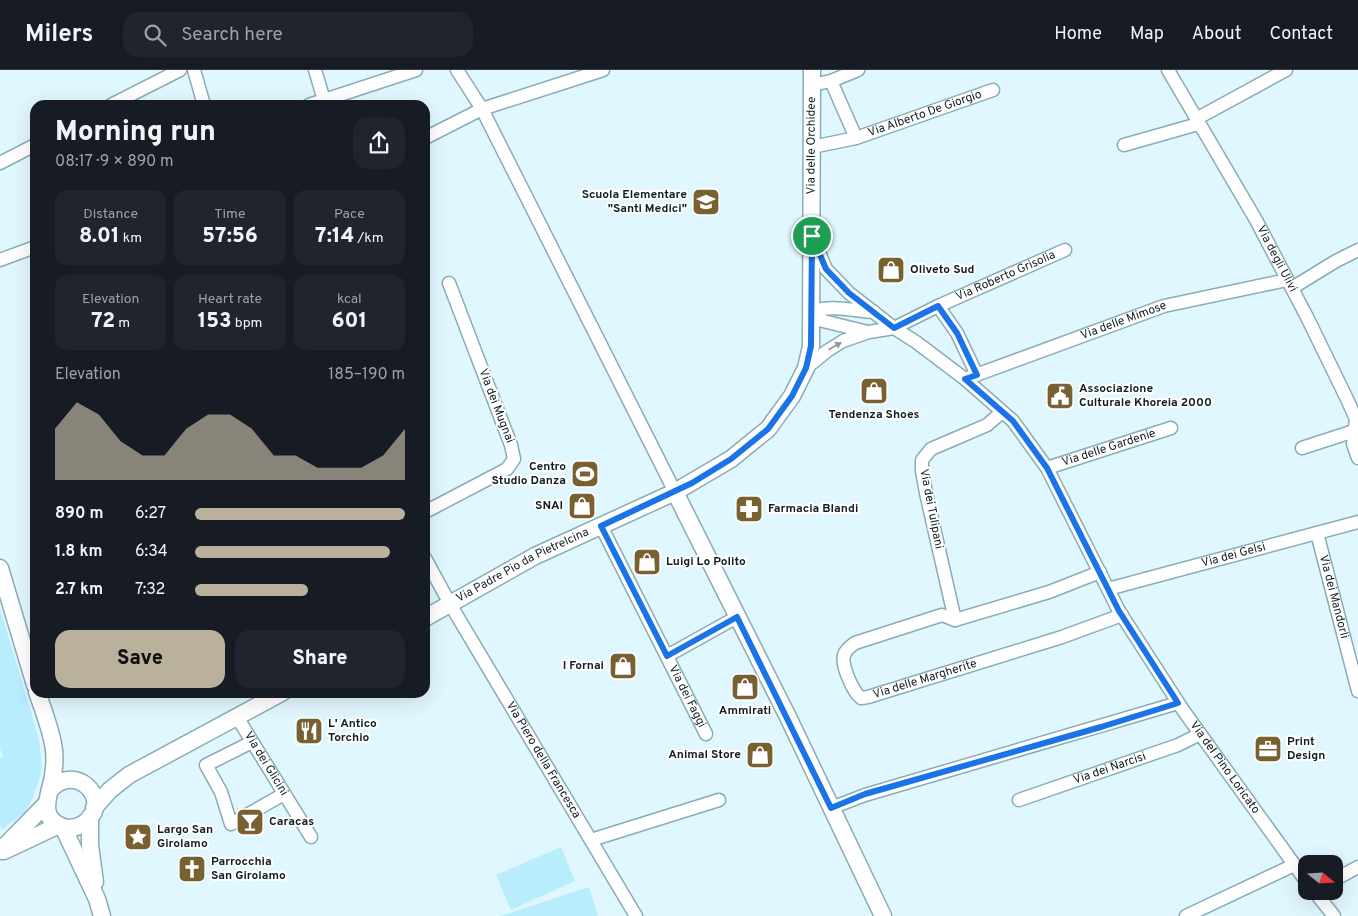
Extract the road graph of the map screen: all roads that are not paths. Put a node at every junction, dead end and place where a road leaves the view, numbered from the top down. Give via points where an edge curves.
1 (180, 70) edge
2 (194, 70) edge
3 (315, 70) edge
4 (416, 70) edge
5 (457, 70) edge
6 (603, 70) edge
7 (858, 70) edge
8 (1168, 70) edge
9 (1286, 70) edge
10 (812, 78) edge
11 (831, 80) junction
12 (993, 90) dead end
13 (121, 100) edge
14 (203, 100) edge
15 (324, 100) joint
16 (482, 109) junction
17 (1197, 121) junction
18 (430, 135) edge
19 (856, 138) junction
20 (1124, 145) dead end
21 (30, 147) edge
22 (812, 147) junction
23 (0, 163) edge
24 (812, 236) junction
25 (30, 249) edge
26 (1065, 250) dead end
27 (1358, 250) edge
28 (0, 260) edge
29 (449, 283) dead end
30 (1290, 284) junction
31 (938, 306) junction
32 (812, 312) junction
33 (874, 312) junction
34 (894, 328) junction
35 (869, 332) junction
36 (806, 368) junction
37 (971, 377) junction
38 (1002, 412) junction
39 (1170, 428) dead end
40 (1354, 431) junction
41 (1302, 448) dead end
42 (1358, 458) edge
43 (1047, 468) junction
44 (674, 492) junction
45 (430, 509) edge
46 (1358, 522) edge
47 (601, 526) junction
48 (1317, 533) junction
49 (430, 567) edge
50 (0, 568) edge
51 (1100, 572) junction
52 (1108, 589) junction
53 (450, 604) junction
54 (430, 615) edge
55 (1122, 616) junction
56 (737, 617) junction
57 (955, 620) junction
58 (667, 656) junction
59 (30, 668) edge
60 (1358, 691) edge
61 (39, 698) edge
62 (270, 698) edge
63 (1178, 703) junction
64 (236, 717) junction
65 (706, 734) dead end
66 (1200, 734) junction
67 (252, 742) junction
68 (53, 743) junction
69 (129, 775) junction
70 (80, 781) junction
71 (284, 794) junction
72 (48, 797) junction
73 (719, 800) dead end
74 (1019, 800) dead end
75 (831, 808) junction
76 (92, 813) junction
77 (61, 826) junction
78 (311, 837) dead end
79 (591, 840) junction
80 (0, 852) edge
81 (1294, 865) junction
82 (1358, 867) edge
83 (1298, 870) edge
84 (1343, 875) edge
85 (97, 899) junction
86 (1321, 900) edge
87 (102, 916) edge
88 (636, 916) edge
89 (883, 916) edge
90 (1186, 916) edge
91 (1334, 916) edge

1 - 13 street
2 - 14 street
3 - 15 street
4 - 15 street
5 - 16 street
6 - 16 street
7 - 11 street
8 - 17 street, Via degli Ulivi
9 - 17 street
10 - 11 street
10 - 22 street, Via delle Orchidee
11 - 19 street
12 - 19 street, Via Alberto De Giorgio
16 - 18 street
16 - 44 street
17 - 20 street
17 - 30 street, Via degli Ulivi
19 - 22 street, Via Alberto De Giorgio
21 - 23 street
22 - 24 street, Via delle Orchidee
24 - 32 street, Via delle Orchidee
24 - 33 street, Via del Pino Loricato via 826,269 849,293
25 - 28 street
26 - 31 street, Via Roberto Grisolia
27 - 30 street
29 - 45 street, Via dei Mugnai via 514,459 507,469
30 - 37 street, Via delle Mimose via 1164,306
30 - 40 street, Via degli Ulivi via 1356,419
31 - 34 street, Via Roberto Grisolia
31 - 37 street via 957,333
32 - 33 street via 828,309
32 - 35 street via 824,321
32 - 36 street, Via Padre Pio da Pietrelcina via 811,346
33 - 34 street, Via del Pino Loricato
34 - 35 street
34 - 37 street, Via del Pino Loricato
36 -> 35 street via 835,346
36 - 44 street, Via Padre Pio da Pietrelcina via 792,396 768,429 731,459
37 - 38 street, Via del Pino Loricato
38 - 43 street, Via del Pino Loricato via 1013,421
38 - 57 street, Via dei Tulipani via 987,425 932,450 922,460 926,493
39 - 43 street, Via delle Gardenie
40 - 41 street
40 - 42 street, Via degli Ulivi via 1353,444
43 - 51 street, Via del Pino Loricato
44 - 47 street, Via Padre Pio da Pietrelcina
44 - 56 street
46 - 48 street, Via dei Gelsi
47 - 53 street, Via Padre Pio da Pietrelcina via 535,556
47 - 58 street, Via dei Faggi
48 - 52 street, Via dei Gelsi
48 - 60 street, Via dei Mandorli
49 - 53 street, Via Piero della Francesca
50 - 59 street
51 - 52 street, Via del Pino Loricato
51 - 57 street, Via delle Margherite via 1049,592
52 - 55 street, Via del Pino Loricato
53 - 54 street, Via Padre Pio da Pietrelcina
53 - 79 street, Via Piero della Francesca
55 - 57 street, Via delle Margherite via 862,698 856,694 844,660 848,649 855,643 942,615
55 - 63 street, Via del Pino Loricato
56 - 58 street
56 - 75 street
58 - 65 street, Via dei Faggi
61 - 68 street
62 - 64 street
63 - 66 street, Via del Pino Loricato
63 - 75 street via 865,794
64 - 67 street, Via dei Glicini
64 - 69 street
66 - 74 street, Via dei Narcisi via 1178,745
66 - 81 street, Via del Pino Loricato
67 - 71 street, Via dei Glicini
67 - 71 street via 206,765 221,792 231,824
68 - 70 street
68 - 72 street via 54,761
69 - 70 street via 103,782
69 - 76 street via 110,790
70 - 72 street via 62,780
70 - 76 street via 92,793
71 - 78 street, Via dei Glicini
72 - 77 street via 48,814
72 - 80 street
73 - 79 street
75 - 89 street
76 - 77 street via 78,826
76 - 85 street via 90,846
77 - 80 street
77 - 85 street
79 - 88 street, Via Piero della Francesca
81 - 83 street, Via del Pino Loricato
81 - 90 street
82 - 84 street
85 - 87 street
86 - 91 street

